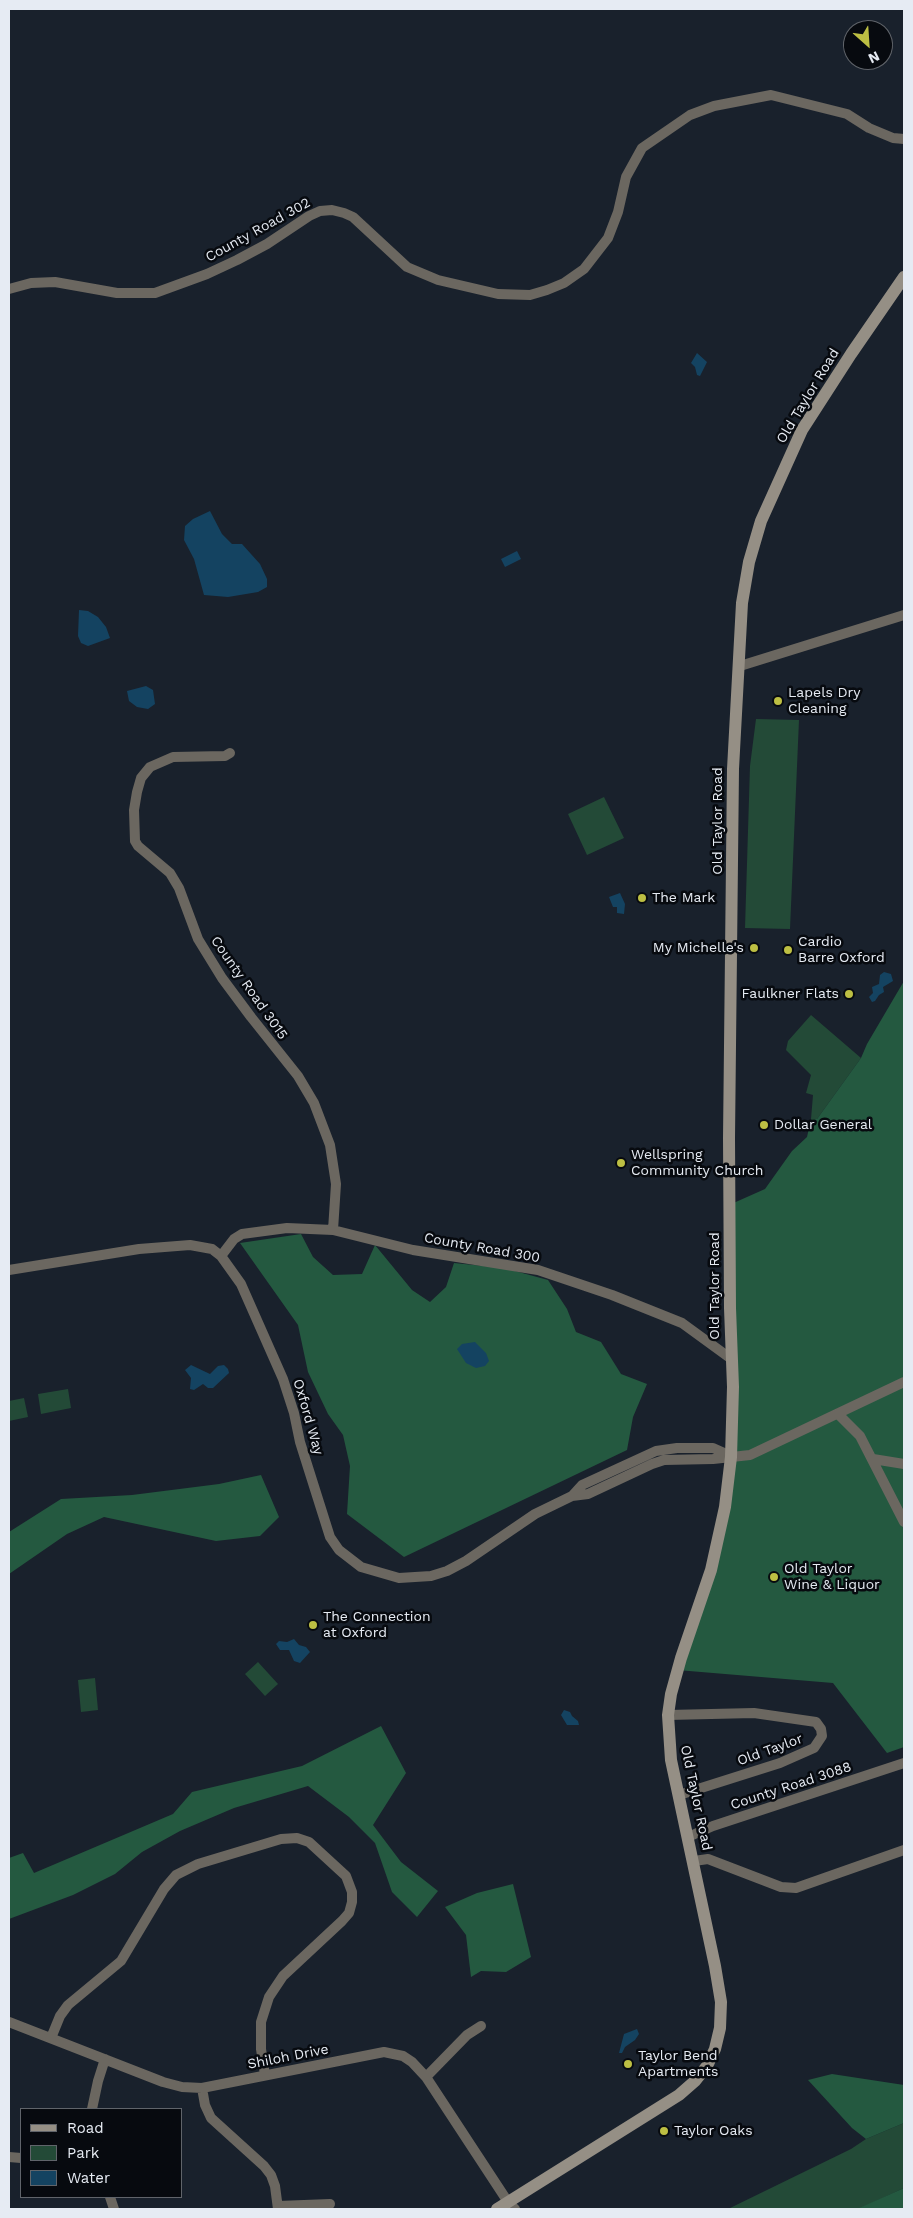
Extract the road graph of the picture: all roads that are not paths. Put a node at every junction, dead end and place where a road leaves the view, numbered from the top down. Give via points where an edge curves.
1 (904, 139) edge
2 (904, 278) edge
3 (9, 289) edge
4 (904, 615) edge
5 (740, 666) junction
6 (230, 753) dead end
7 (333, 1230) junction
8 (221, 1256) junction
9 (9, 1270) edge
10 (730, 1358) junction
11 (904, 1382) edge
12 (838, 1414) junction
13 (732, 1457) junction
14 (873, 1459) junction
15 (904, 1464) edge
16 (904, 1522) edge
17 (668, 1715) junction
18 (904, 1763) edge
19 (679, 1794) junction
20 (688, 1837) junction
21 (904, 1850) edge
22 (694, 1861) junction
23 (9, 2022) edge
24 (481, 2026) dead end
25 (51, 2038) junction
26 (105, 2059) junction
27 (265, 2075) junction
28 (426, 2077) junction
29 (202, 2088) junction
30 (92, 2108) edge
31 (330, 2204) dead end
32 (512, 2206) edge
33 (278, 2208) edge
34 (497, 2209) edge

1 - 3 street, County Road 302 via 878,132 846,114 771,95 714,106 690,115 642,148 626,177 608,238 584,269 564,283 530,295 498,294 438,280 407,267 353,218 332,210 309,216 237,260 155,293 117,293 55,282
2 - 5 street, Old Taylor Road via 802,430 777,483 749,562 742,603
4 - 5 street
5 - 10 street, Old Taylor Road via 733,769
6 - 7 street, County Road 3015 via 225,756 173,757 150,767 136,792 135,841 170,873 202,946 251,1018 298,1076 314,1103 329,1138 332,1155 336,1184
7 - 8 street, County Road 300 via 287,1228 242,1234
7 - 10 street, County Road 300 via 413,1250 538,1270 612,1294 682,1323
8 - 9 street, Oxford Way via 203,1246 190,1245
8 - 13 street, Oxford Way via 241,1284 283,1379 330,1537 339,1550 361,1567 399,1578 431,1576 466,1561 536,1514 572,1496 588,1494 664,1460
10 - 13 street, Old Taylor Road
11 - 12 street, Oxford Way
12 - 13 street, Oxford Way via 750,1455
12 - 14 street via 860,1436
13 - 17 street, Old Taylor Road via 711,1570 680,1658
14 - 15 street
14 - 16 street
17 - 19 street, Old Taylor Road via 671,1760
17 - 19 street, Old Taylor via 754,1713 816,1722 822,1729 822,1736 814,1748 780,1763
18 - 20 street, County Road 3088
19 - 20 street, Old Taylor Road
20 - 22 street, Old Taylor Road
21 - 22 street via 796,1888 782,1887 708,1859
22 - 32 street, Old Taylor Road via 721,2002 720,2028 707,2066 679,2095
23 - 25 street, Shiloh Drive
24 - 28 street via 467,2035
25 - 26 street, Shiloh Drive
25 - 27 street via 68,2005 120,1961 164,1888 176,1875 198,1864 297,1838 309,1842 346,1876 352,1902 342,1921 283,1976 269,1997 262,2022 261,2049
26 - 29 street, Shiloh Drive via 162,2082
26 - 30 street
27 - 28 street, Shiloh Drive via 384,2052 403,2056
27 - 29 street, Shiloh Drive
28 - 32 street, Shiloh Drive
29 - 33 street via 211,2118 271,2175
31 - 33 street
32 - 34 street, Old Taylor Road

